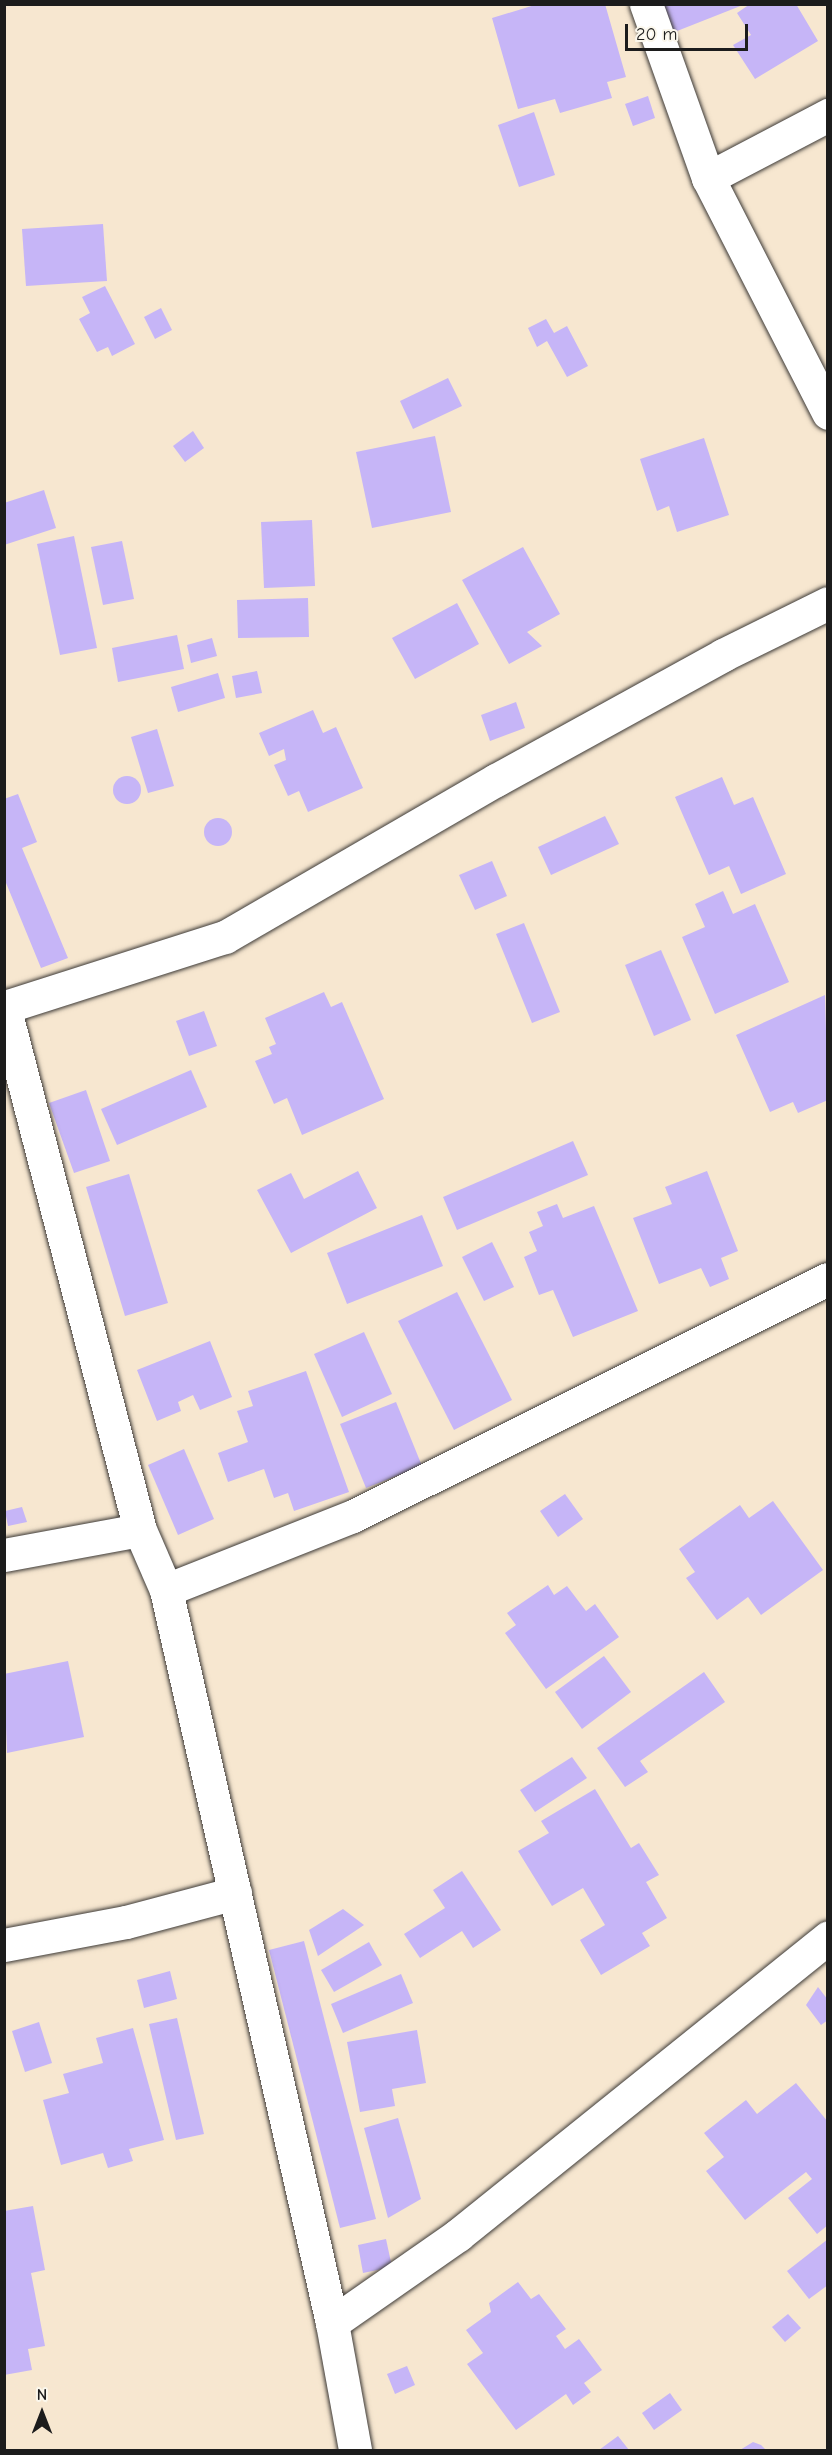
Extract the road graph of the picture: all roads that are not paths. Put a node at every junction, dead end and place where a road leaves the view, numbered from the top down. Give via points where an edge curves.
1 (646, 4) edge
2 (828, 115) edge
3 (708, 178) junction
4 (828, 413) edge
5 (828, 603) edge
6 (5, 1007) edge
7 (828, 1279) edge
8 (140, 1530) junction
9 (4, 1555) edge
10 (166, 1590) junction
11 (235, 1893) junction
12 (828, 1937) edge
13 (4, 1945) edge
14 (332, 2323) junction
15 (355, 2451) edge

1 - 3 street
2 - 3 street
3 - 4 street
5 - 6 street via 723,655 496,780 225,937
6 - 8 street
7 - 10 street via 353,1516
8 - 9 street
8 - 10 street
10 - 11 street
11 - 13 street via 126,1922
11 - 14 street
12 - 14 street via 458,2235
14 - 15 street

